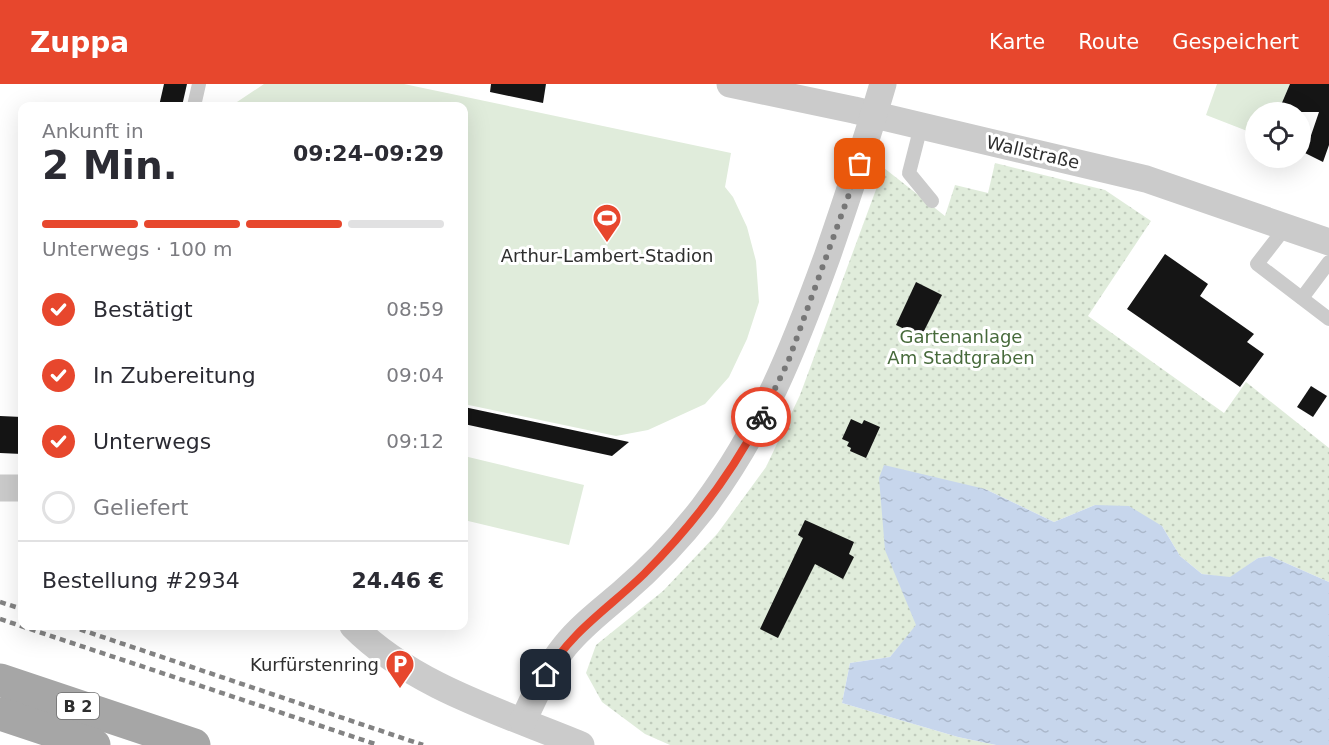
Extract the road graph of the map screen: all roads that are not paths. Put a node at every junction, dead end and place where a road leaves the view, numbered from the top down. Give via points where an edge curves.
1 (199, 84) edge
2 (730, 84) edge
3 (883, 84) edge
4 (195, 102) edge
5 (875, 115) junction
6 (921, 126) junction
7 (932, 201) dead end
8 (1283, 227) junction
9 (1329, 242) edge
10 (1329, 262) edge
11 (1302, 298) junction
12 (1329, 319) edge
13 (0, 488) edge
14 (18, 488) edge
15 (358, 630) edge
16 (0, 680) edge
17 (0, 714) edge
18 (523, 721) junction
19 (94, 745) edge
20 (194, 745) edge
21 (581, 745) edge

1 - 4 lane
2 - 5 street, Wallstraße
3 - 5 street
5 - 6 street, Wallstraße
5 - 18 street via 800,332 757,426 682,533 642,576 565,646
6 - 7 lane via 909,173
6 - 8 street, Wallstraße via 1146,179
8 - 9 street, Wallstraße
8 - 11 lane via 1257,264
10 - 11 lane
11 - 12 lane
13 - 14 street
15 - 18 street via 377,648 427,678
16 - 20 main road, B 2
17 - 19 main road, B 2
18 - 21 street

